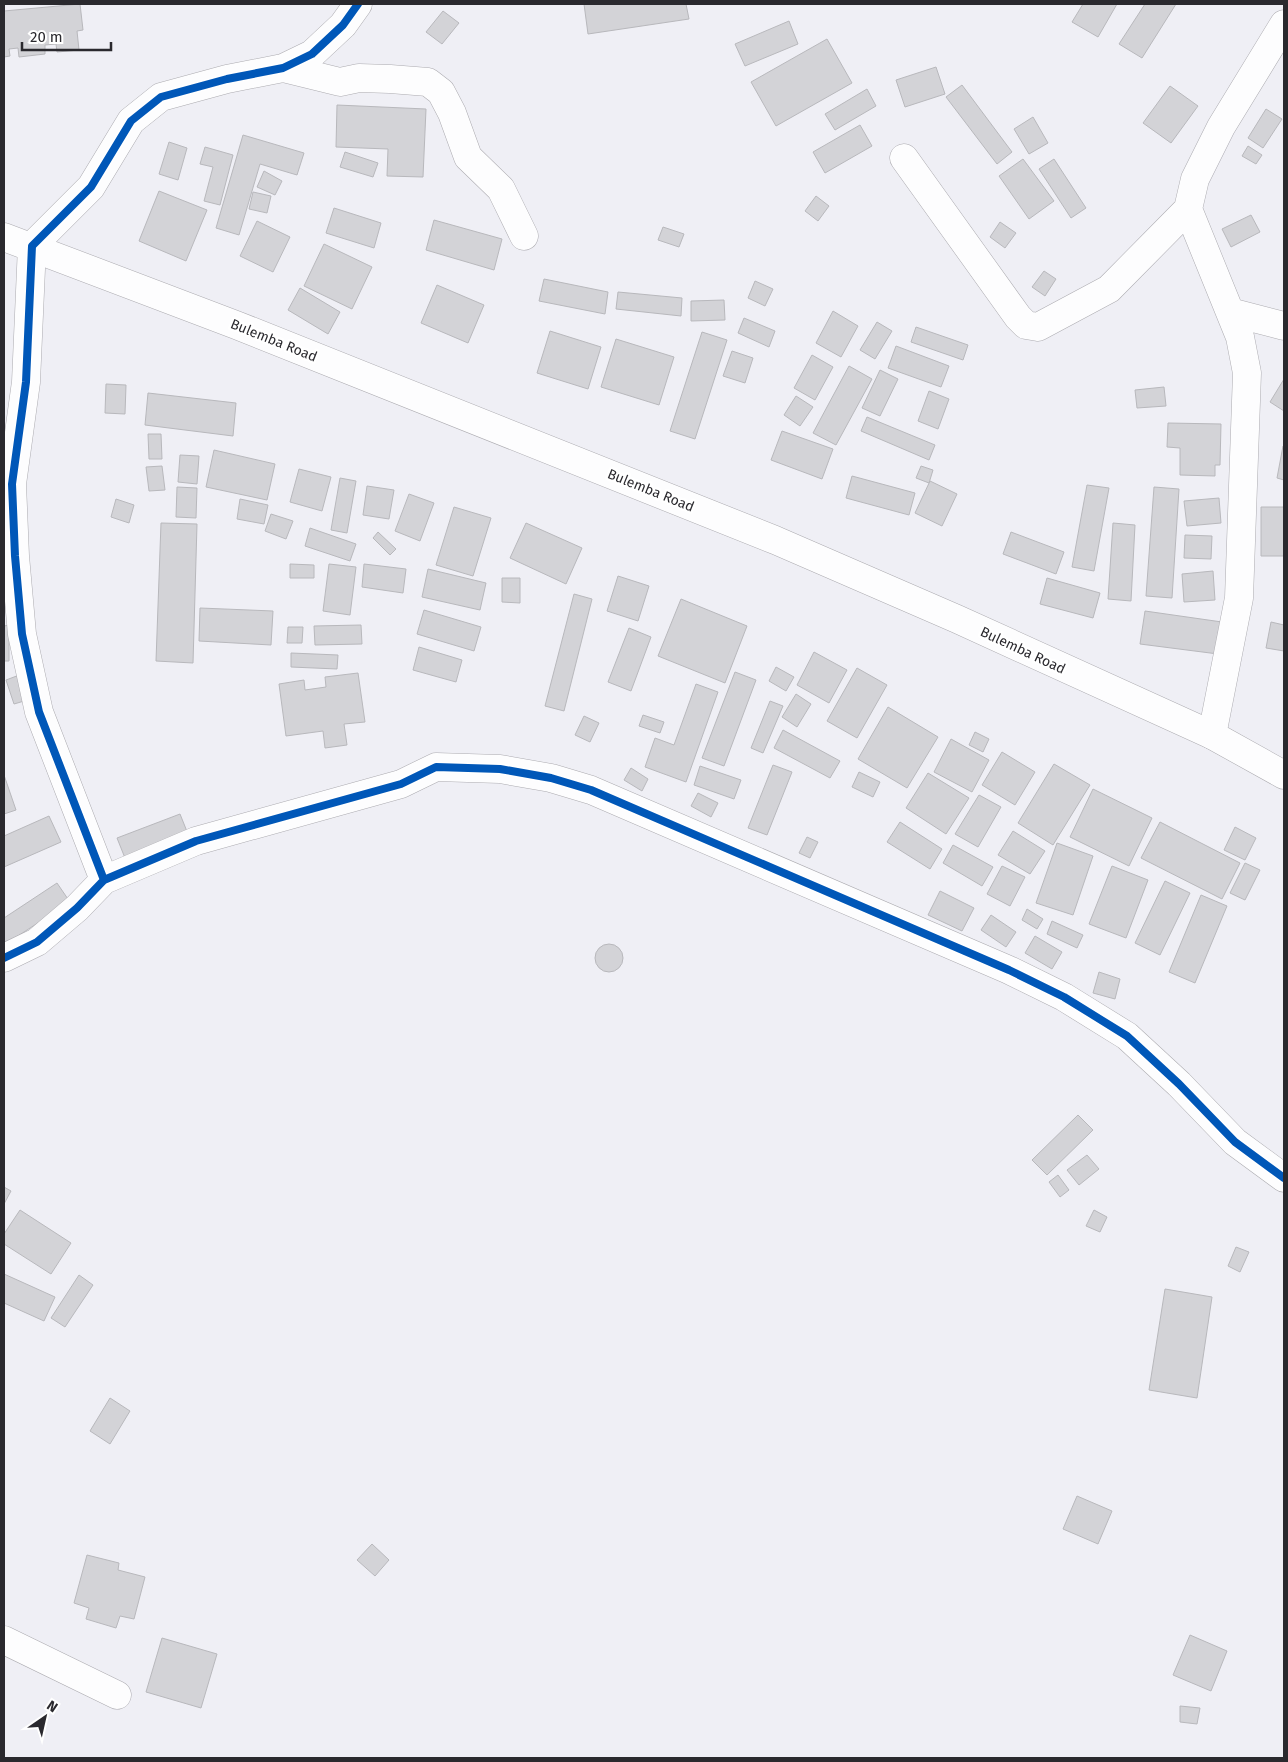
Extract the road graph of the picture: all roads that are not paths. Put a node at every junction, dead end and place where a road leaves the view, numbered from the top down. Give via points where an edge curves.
1 (358, 4) edge
2 (1284, 24) edge
3 (283, 68) junction
4 (904, 158) dead end
5 (1188, 209) junction
6 (524, 236) dead end
7 (4, 237) edge
8 (32, 246) junction
9 (1230, 312) junction
10 (1284, 326) edge
11 (1212, 736) junction
12 (1284, 775) edge
13 (104, 880) junction
14 (4, 958) edge
15 (1284, 1178) edge
16 (4, 1640) edge
17 (118, 1696) dead end

1 - 3 street via 312,54
2 - 5 street via 1221,126 1195,179
3 - 6 street via 340,82 359,78 428,82 441,92 468,156 501,189
3 - 8 street via 161,97 131,121 91,187
4 - 5 street via 1026,325 1038,327 1109,289
5 - 9 street
7 - 8 street, Bulemba Road
8 - 11 street, Bulemba Road via 775,540
8 - 13 street via 26,382 12,484 22,634 40,712
9 - 10 street
9 - 11 street via 1240,337 1247,373 1239,598
11 - 12 street, Bulemba Road
13 - 14 street via 37,942
13 - 15 street via 196,841 401,784 436,767 500,768 551,778 600,794 1009,970 1064,997 1128,1036 1235,1142
16 - 17 street

